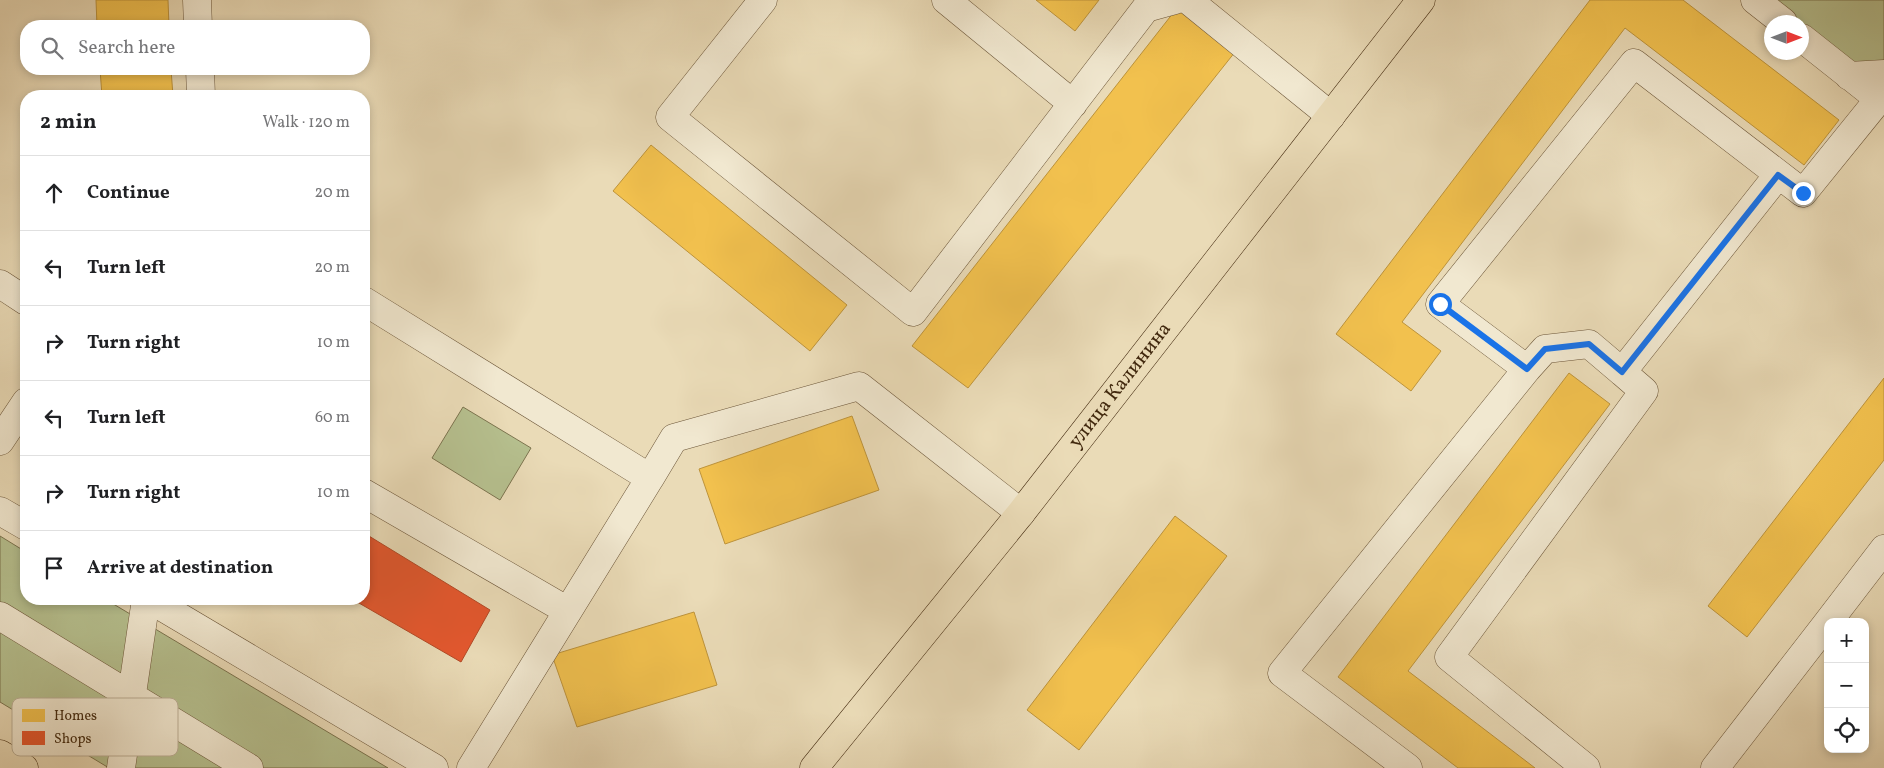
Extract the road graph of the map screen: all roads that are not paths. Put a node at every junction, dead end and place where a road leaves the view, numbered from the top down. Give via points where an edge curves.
1 (197, 0) edge
2 (763, 0) edge
3 (946, 0) edge
4 (1175, 0) edge
5 (1188, 0) edge
6 (1421, 0) edge
7 (1755, 0) edge
8 (1774, 15) edge
9 (198, 20) edge
10 (1809, 44) edge
11 (1884, 74) edge
12 (200, 75) edge
13 (1849, 76) junction
14 (201, 90) edge
15 (1073, 104) junction
16 (1331, 116) junction
17 (1778, 175) junction
18 (0, 284) edge
19 (20, 296) edge
20 (370, 305) edge
21 (1527, 369) junction
22 (1622, 372) junction
23 (20, 411) edge
24 (0, 441) edge
25 (650, 478) junction
26 (370, 496) edge
27 (0, 511) edge
28 (1020, 513) junction
29 (20, 523) edge
30 (1884, 550) edge
31 (146, 605) edge
32 (157, 605) edge
33 (568, 612) junction
34 (0, 616) edge
35 (1831, 618) edge
36 (1824, 627) edge
37 (132, 696) junction
38 (135, 698) edge
39 (178, 724) edge
40 (0, 754) edge
41 (24, 768) edge
42 (249, 768) edge
43 (434, 768) edge
44 (471, 768) edge
45 (814, 768) edge
46 (1408, 768) edge
47 (1586, 768) edge
48 (1715, 768) edge

1 - 9 street
2 - 15 street via 670,117 913,312
3 - 15 street
4 - 15 street via 1146,8
5 - 16 street
6 - 16 main road, улица Калинина
7 - 8 street
10 - 13 street
11 - 13 street
12 - 14 street
13 - 17 street via 1879,99 1803,193
16 - 28 main road, улица Калинина
17 - 21 street via 1634,62 1440,304
17 - 22 street
18 - 19 street
20 - 25 street
21 - 22 street via 1545,349 1589,344
21 - 46 street via 1282,673
22 - 47 street via 1644,391 1449,657
23 - 24 street
25 - 28 street via 674,438 859,386
25 - 33 street
26 - 33 street
27 - 29 street
28 - 45 main road, улица Калинина
30 - 35 street
31 - 37 street
32 - 43 street
33 - 44 street
34 - 37 street
36 - 48 street
37 - 38 street
39 - 42 street
40 - 41 main road

